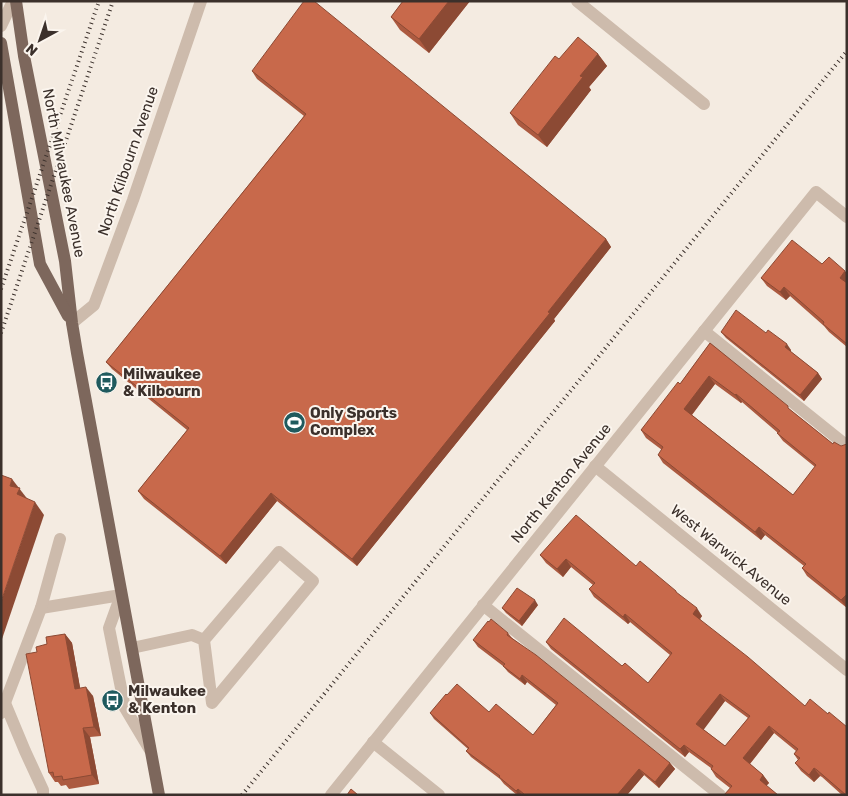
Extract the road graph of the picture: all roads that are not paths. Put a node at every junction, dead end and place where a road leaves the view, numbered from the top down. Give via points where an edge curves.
1 (14, 1) edge
2 (201, 1) edge
3 (577, 1) edge
4 (1, 26) edge
5 (1, 43) edge
6 (704, 104) dead end
7 (847, 217) edge
8 (72, 322) junction
9 (704, 331) junction
10 (847, 446) edge
11 (595, 466) junction
12 (60, 539) dead end
13 (121, 595) junction
14 (483, 605) junction
15 (41, 608) junction
16 (204, 640) junction
17 (132, 648) junction
18 (847, 670) edge
19 (3, 708) edge
20 (373, 742) junction
21 (151, 751) junction
22 (43, 795) edge
23 (159, 795) edge
24 (331, 795) edge
25 (439, 795) edge
26 (720, 795) edge

1 - 4 street
1 - 8 main road, North Milwaukee Avenue via 65,261
2 - 8 street, North Kilbourn Avenue via 94,305
3 - 6 street
5 - 8 main road, North Milwaukee Avenue via 40,264
7 - 9 street, North Kenton Avenue via 816,192
8 - 13 main road, North Milwaukee Avenue
9 - 10 street
9 - 11 street, North Kenton Avenue
11 - 14 street, North Kenton Avenue
11 - 18 street, West Warwick Avenue
12 - 15 street
13 - 15 street
13 - 17 main road, North Milwaukee Avenue
13 - 21 street via 110,628 111,637 125,708
14 - 20 street, North Kenton Avenue
14 - 26 street
15 - 19 street
16 - 16 street via 279,552 313,581 212,703
16 - 17 street via 192,635
17 - 21 main road, North Milwaukee Avenue
19 - 22 street
20 - 24 street, North Kenton Avenue
20 - 25 street
21 - 23 main road, North Milwaukee Avenue

